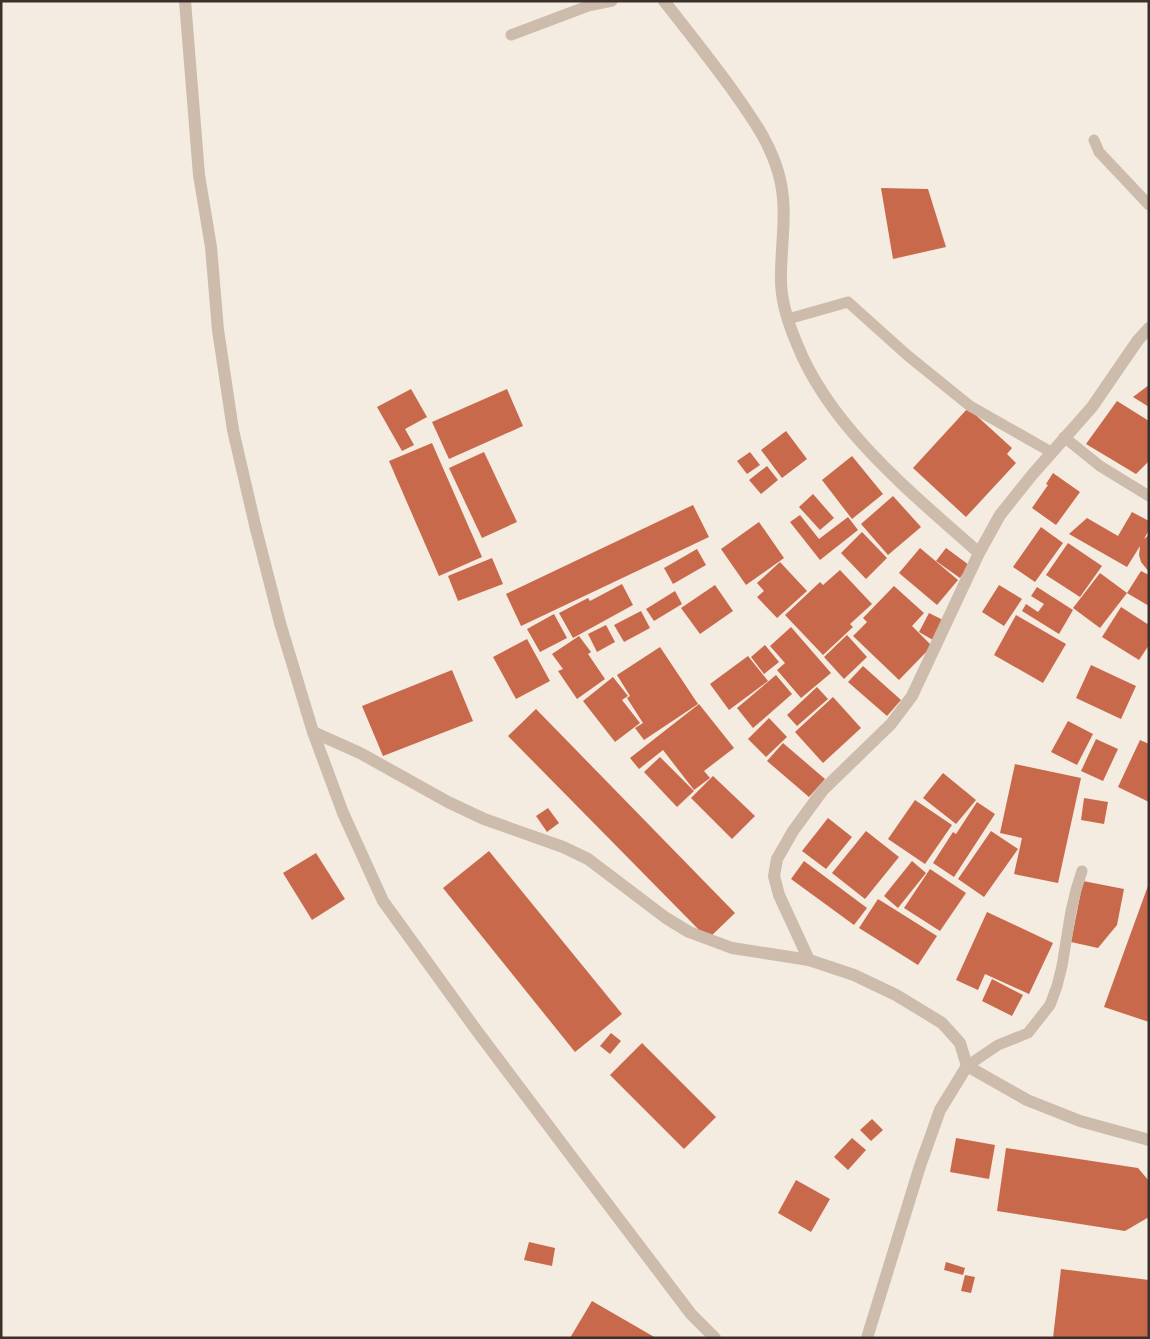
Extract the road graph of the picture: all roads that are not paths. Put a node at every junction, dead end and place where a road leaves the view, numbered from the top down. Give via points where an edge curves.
1 (185, 1) edge
2 (612, 1) edge
3 (664, 1) edge
4 (510, 36) dead end
5 (1094, 140) dead end
6 (1149, 205) edge
7 (788, 320) junction
8 (1149, 328) edge
9 (1064, 437) junction
10 (1052, 452) junction
11 (1149, 496) edge
12 (979, 553) junction
13 (313, 732) junction
14 (1082, 871) dead end
15 (809, 960) junction
16 (967, 1066) junction
17 (1149, 1140) edge
18 (714, 1338) edge
19 (867, 1338) edge

1 - 13 street via 199,175 233,430 280,623
2 - 4 lane via 588,6
3 - 7 street via 755,122 774,158 781,186 784,237 780,276
5 - 6 lane via 1098,152
7 - 10 lane via 848,302 906,355 970,406
7 - 12 street via 797,346 832,409 890,474
8 - 9 street via 1092,407
9 - 10 street
9 - 11 lane via 1100,466
10 - 12 street via 1000,515
12 - 15 street via 912,696 891,724 823,790 777,859 774,876 778,894
13 - 15 street via 484,819 564,847 588,859 688,932 732,948
13 - 18 street via 342,813 383,901 578,1165 691,1314
14 - 16 lane via 1071,911 1062,966 1050,1005 1028,1033 998,1046
15 - 16 street via 854,975 896,995 942,1023 960,1043
16 - 17 street via 1027,1100 1080,1121
16 - 19 street via 940,1110

